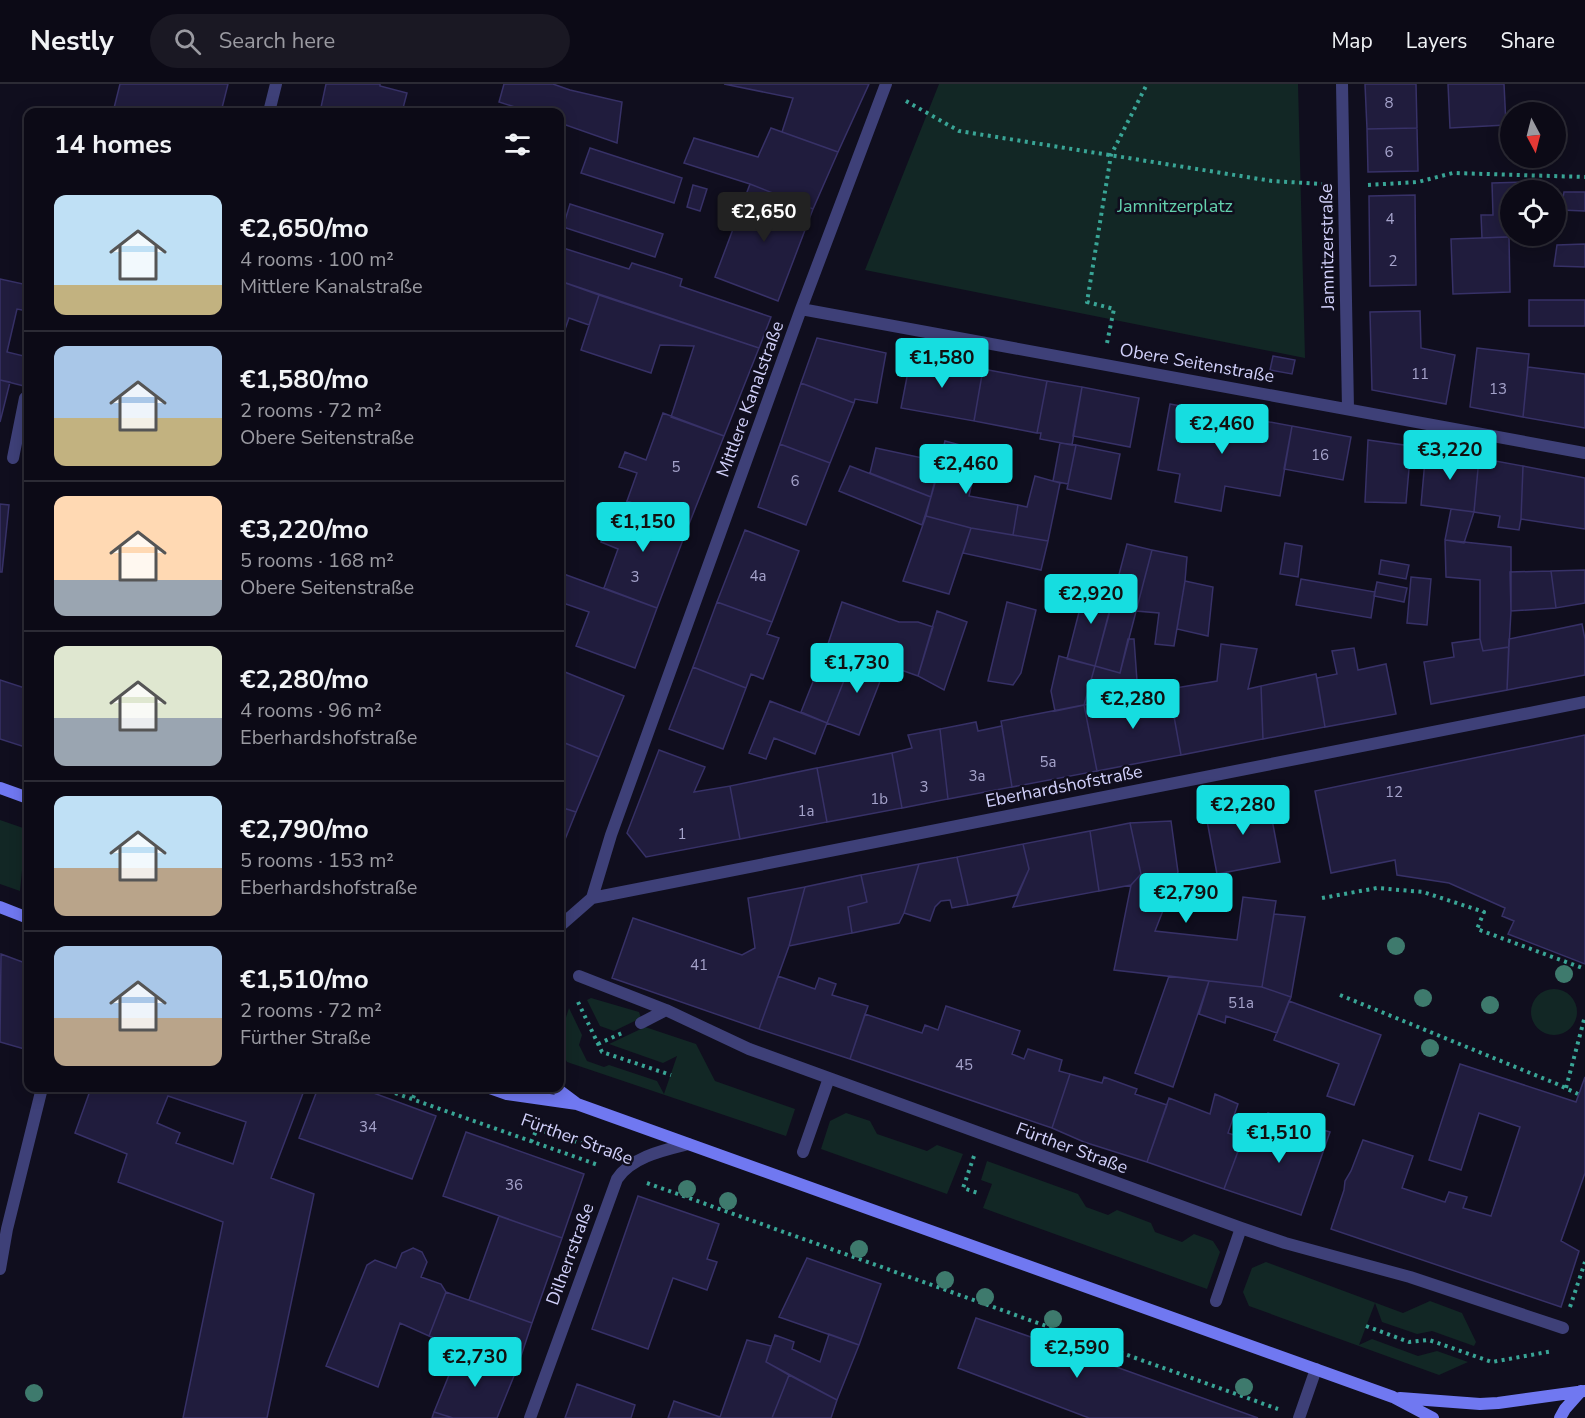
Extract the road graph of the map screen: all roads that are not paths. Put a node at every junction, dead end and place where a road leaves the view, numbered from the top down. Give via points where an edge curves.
1 (276, 84) edge
2 (1342, 84) edge
3 (885, 86) edge
4 (270, 108) edge
5 (801, 309) junction
6 (24, 403) edge
7 (1348, 409) junction
8 (1585, 453) edge
9 (13, 458) dead end
10 (1585, 702) edge
11 (0, 788) edge
12 (24, 797) edge
13 (592, 898) junction
14 (0, 907) edge
15 (24, 916) edge
16 (564, 922) edge
17 (579, 976) dead end
18 (666, 1010) junction
19 (641, 1023) dead end
20 (829, 1078) junction
21 (41, 1092) edge
22 (501, 1092) edge
23 (561, 1092) edge
24 (577, 1104) junction
25 (688, 1144) junction
26 (803, 1152) dead end
27 (4, 1228) edge
28 (1241, 1228) junction
29 (0, 1269) edge
30 (1216, 1301) dead end
31 (1563, 1328) road end
32 (1316, 1370) junction
33 (1583, 1391) edge
34 (1393, 1397) junction
35 (1299, 1417) edge
36 (530, 1418) edge
37 (1433, 1418) edge
38 (1560, 1418) edge

1 - 4 street
2 - 7 street, Jamnitzerstraße
3 - 5 street, Mittlere Kanalstraße
5 - 7 street, Obere Seitenstraße
5 - 13 street, Mittlere Kanalstraße via 611,835
6 - 9 street
7 - 8 street, Obere Seitenstraße
10 - 13 street, Eberhardshofstraße
11 - 12 main road
13 - 16 street
14 - 15 main road
17 - 18 street, Fürther Straße
18 - 19 street
18 - 20 street, Fürther Straße via 749,1048
20 - 26 street
20 - 28 street, Fürther Straße
21 - 27 street
22 - 24 main road, Fürther Straße
23 - 24 main road, Fürther Straße
24 - 25 main road, Fürther Straße
25 - 32 main road, Fürther Straße
25 - 36 street, Dilherrstraße via 647,1156 620,1173
27 - 29 street
28 - 30 street
28 - 31 street, Fürther Straße via 1410,1277
32 - 34 main road, Fürther Straße
32 - 35 street
33 - 34 main road, Fürther Straße via 1480,1404
33 - 38 main road
34 - 37 main road, Fürther Straße

